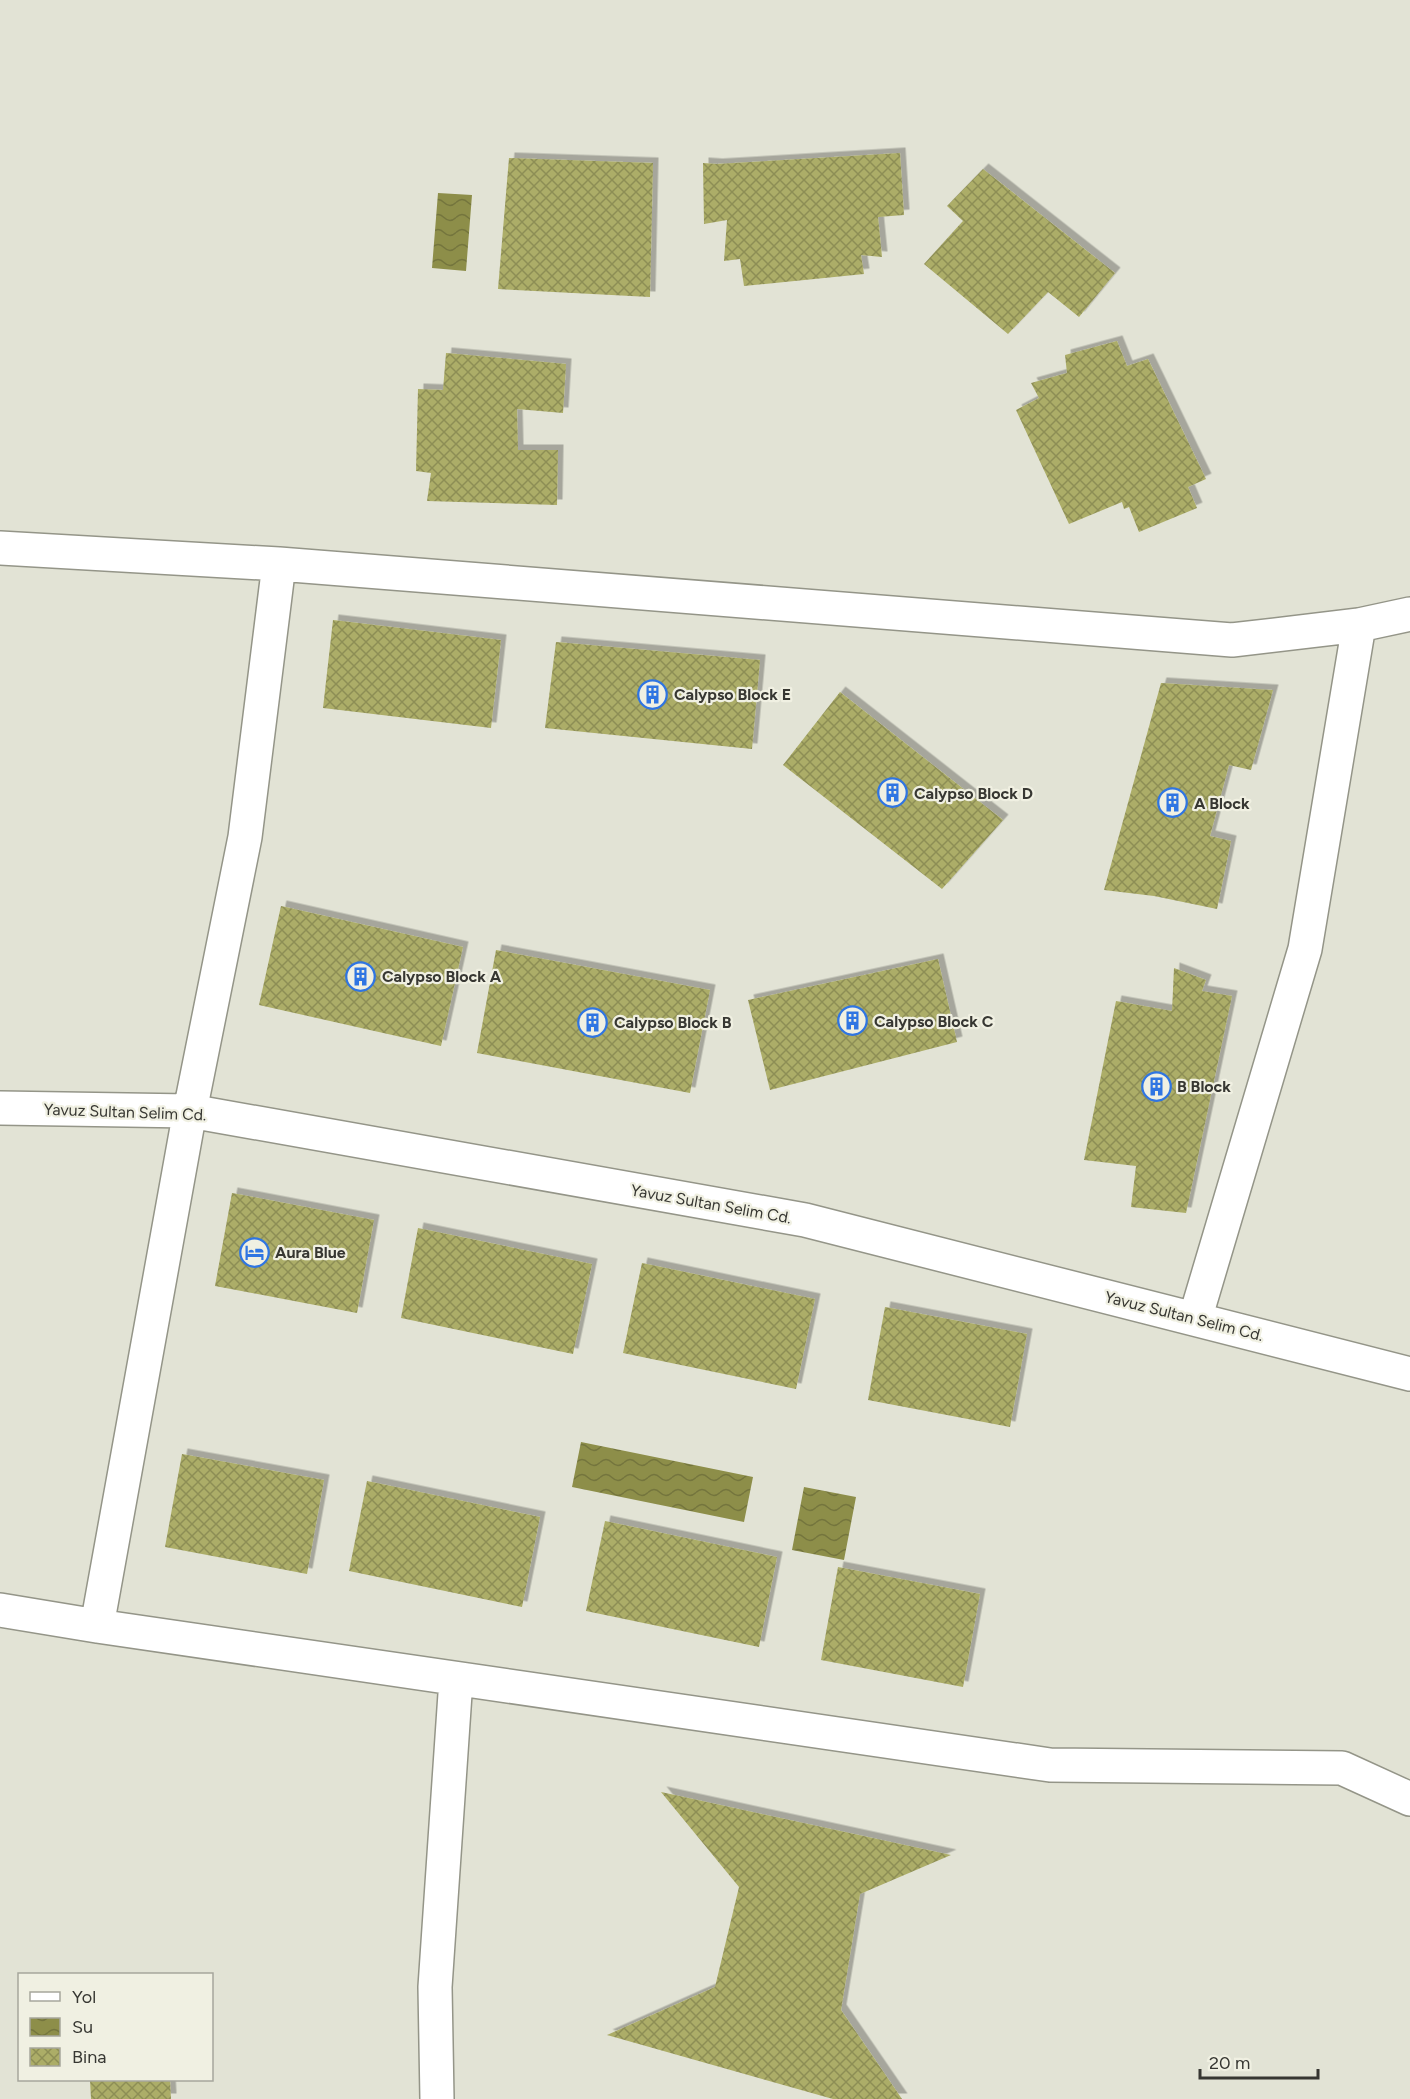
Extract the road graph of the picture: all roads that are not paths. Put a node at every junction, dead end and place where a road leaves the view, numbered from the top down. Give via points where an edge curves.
1 (0, 548) edge
2 (279, 564) junction
3 (1410, 614) edge
4 (1359, 625) junction
5 (0, 1108) edge
6 (190, 1111) junction
7 (1195, 1319) junction
8 (1410, 1374) edge
9 (0, 1610) edge
10 (98, 1626) junction
11 (456, 1678) junction
12 (1410, 1798) edge
13 (437, 2099) edge

1 - 2 street
2 - 4 street via 1232,640
2 - 6 street via 245,837
3 - 4 street
4 - 7 street via 1305,949
5 - 6 street, Yavuz Sultan Selim Cd.
6 - 7 street, Yavuz Sultan Selim Cd. via 805,1220
6 - 10 street
7 - 8 street, Yavuz Sultan Selim Cd.
9 - 10 street
10 - 11 street
11 - 12 street via 1050,1765 1342,1768
11 - 13 street via 435,1987

